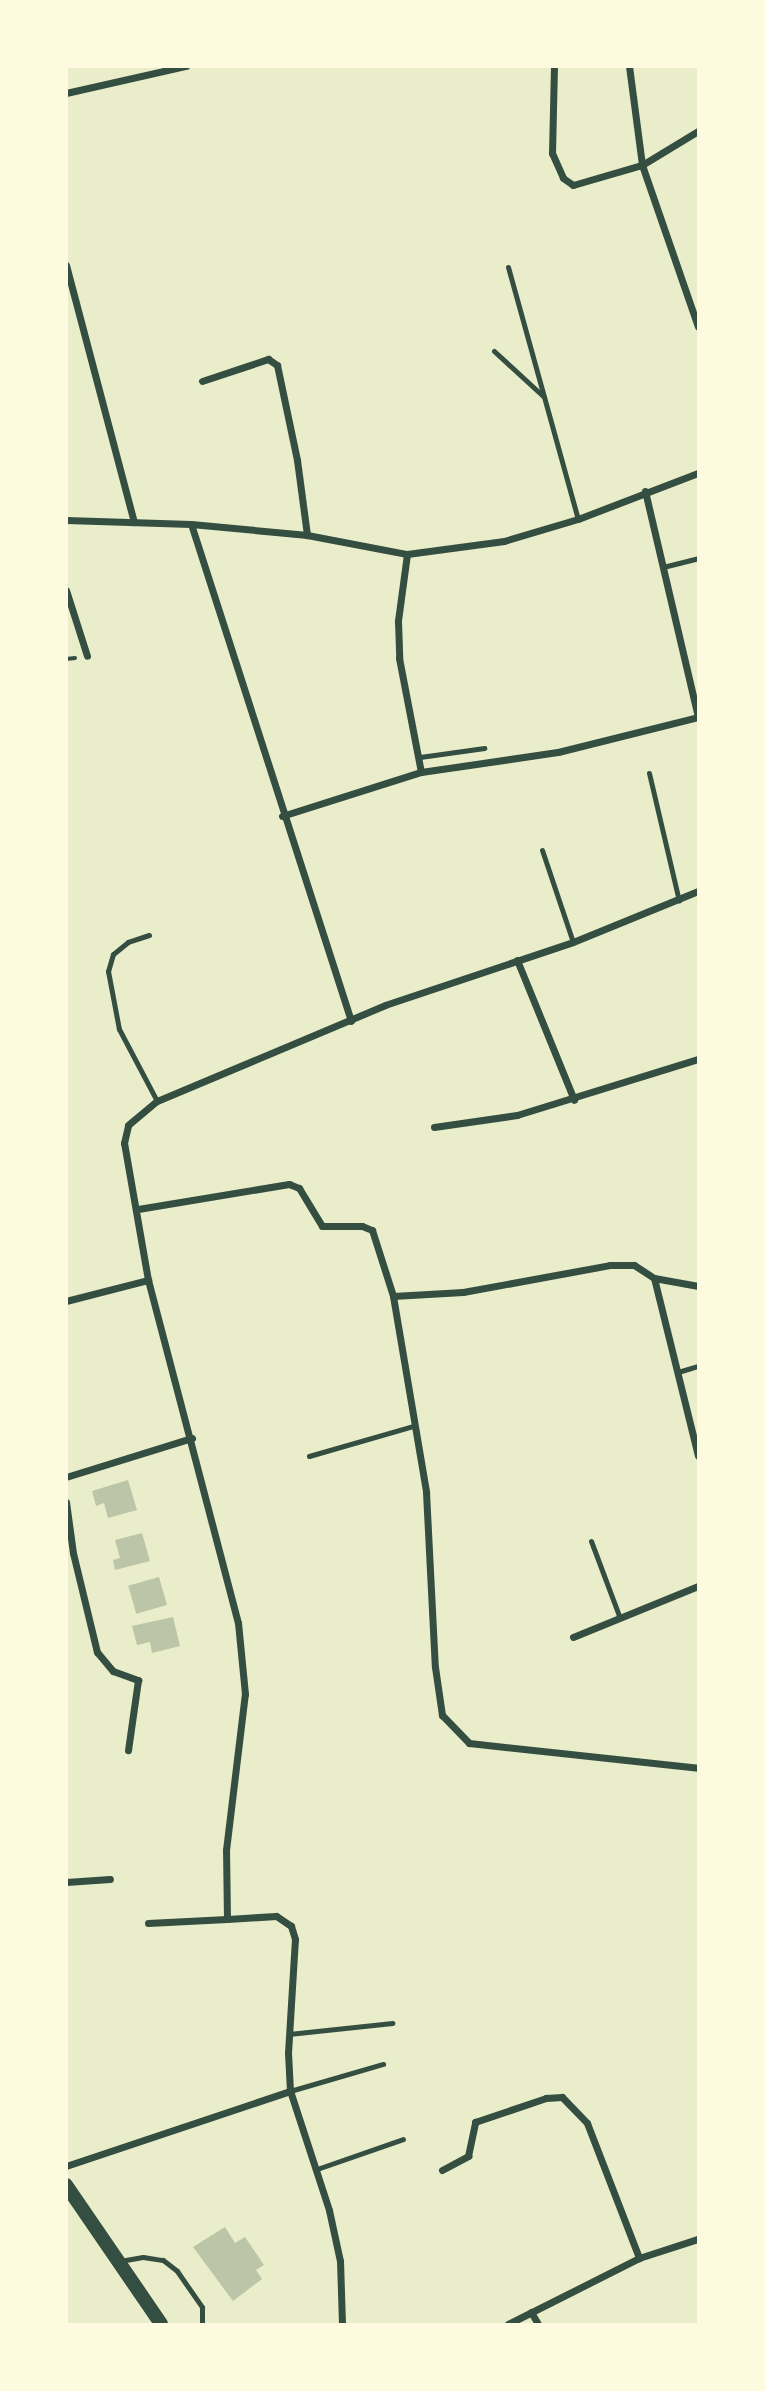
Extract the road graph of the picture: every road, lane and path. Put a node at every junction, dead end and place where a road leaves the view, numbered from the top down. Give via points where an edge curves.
1 (186, 66) edge
2 (554, 66) edge
3 (629, 66) edge
4 (66, 93) edge
5 (698, 131) edge
6 (642, 165) junction
7 (66, 265) edge
8 (508, 267) dead end
9 (698, 327) edge
10 (494, 351) dead end
11 (202, 381) dead end
12 (544, 397) junction
13 (698, 473) edge
14 (645, 491) junction
15 (578, 519) junction
16 (66, 520) edge
17 (134, 522) junction
18 (191, 524) junction
19 (307, 536) junction
20 (407, 554) junction
21 (698, 558) edge
22 (663, 567) junction
23 (66, 590) edge
24 (87, 656) dead end
25 (698, 717) edge
26 (484, 748) dead end
27 (420, 757) junction
28 (421, 772) junction
29 (649, 773) dead end
30 (282, 816) junction
31 (542, 850) dead end
32 (698, 891) edge
33 (679, 901) junction
34 (149, 935) dead end
35 (573, 942) junction
36 (517, 960) junction
37 (351, 1021) junction
38 (698, 1059) edge
39 (574, 1100) junction
40 (157, 1101) junction
41 (434, 1127) dead end
42 (138, 1209) junction
43 (654, 1278) junction
44 (148, 1280) junction
45 (698, 1286) edge
46 (393, 1296) junction
47 (66, 1301) edge
48 (698, 1366) edge
49 (678, 1372) junction
50 (413, 1426) junction
51 (192, 1438) junction
52 (698, 1456) edge
53 (309, 1457) dead end
54 (66, 1477) edge
55 (66, 1502) edge
56 (591, 1541) dead end
57 (698, 1586) edge
58 (620, 1618) junction
59 (573, 1637) dead end
60 (128, 1750) dead end
61 (698, 1768) edge
62 (110, 1879) dead end
63 (66, 1882) edge
64 (227, 1919) junction
65 (148, 1923) dead end
66 (392, 2023) dead end
67 (289, 2034) junction
68 (383, 2064) dead end
69 (290, 2091) junction
70 (402, 2138) dead end
71 (66, 2166) edge
72 (317, 2169) junction
73 (442, 2170) dead end
74 (66, 2185) edge
75 (698, 2239) edge
76 (639, 2258) junction
77 (118, 2261) junction
78 (531, 2312) junction
79 (161, 2325) edge
80 (202, 2325) edge
81 (342, 2325) edge
82 (508, 2325) edge
83 (538, 2325) edge

1 - 4 street
2 - 6 street via 552,153 563,178 573,185 587,183
3 - 6 street
5 - 6 street
6 - 9 street
7 - 17 street
8 - 12 lane
10 - 12 lane
11 - 19 street via 268,359 277,365
12 - 15 lane
13 - 14 street
14 - 15 street
14 - 22 street
15 - 20 street via 504,541
16 - 17 street
17 - 18 street
18 - 19 street
18 - 30 street
19 - 20 street
20 - 27 street via 398,621 399,657
21 - 22 lane
22 - 25 street
23 - 24 street
25 - 28 street via 558,752
26 - 27 lane
27 - 28 street
28 - 30 street
29 - 33 lane
30 - 37 street
31 - 35 lane
32 - 33 street
33 - 35 street
34 - 40 lane via 128,942 113,954 108,971 119,1030
35 - 36 street
36 - 37 street
36 - 39 street
37 - 40 street
38 - 39 street
39 - 41 street via 517,1115
40 - 42 street via 128,1125 124,1143
42 - 44 street
42 - 46 street via 276,1185 299,1188 323,1226 372,1230
43 - 45 street
43 - 46 street via 634,1265 610,1265 463,1292
43 - 49 street
44 - 47 street
44 - 51 street
46 - 50 street
48 - 49 lane
49 - 52 street
50 - 53 lane
50 - 61 street via 426,1492 435,1667 442,1715 454,1731 469,1743
51 - 54 street
51 - 64 street via 238,1623 245,1694 232,1786
55 - 60 street via 97,1652 113,1671 138,1680
56 - 58 lane
57 - 58 street
58 - 59 street
62 - 63 street
64 - 65 street
64 - 67 street via 276,1916 291,1926 295,1959
66 - 67 lane
67 - 69 street
68 - 69 lane
69 - 71 street
69 - 72 street
70 - 72 lane
72 - 81 street via 340,2261
73 - 76 street via 468,2156 475,2122 562,2097 587,2123
74 - 77 main road
75 - 76 street
76 - 78 street
77 - 79 main road
77 - 80 lane via 163,2260 177,2271 202,2307
78 - 82 street
78 - 83 street

